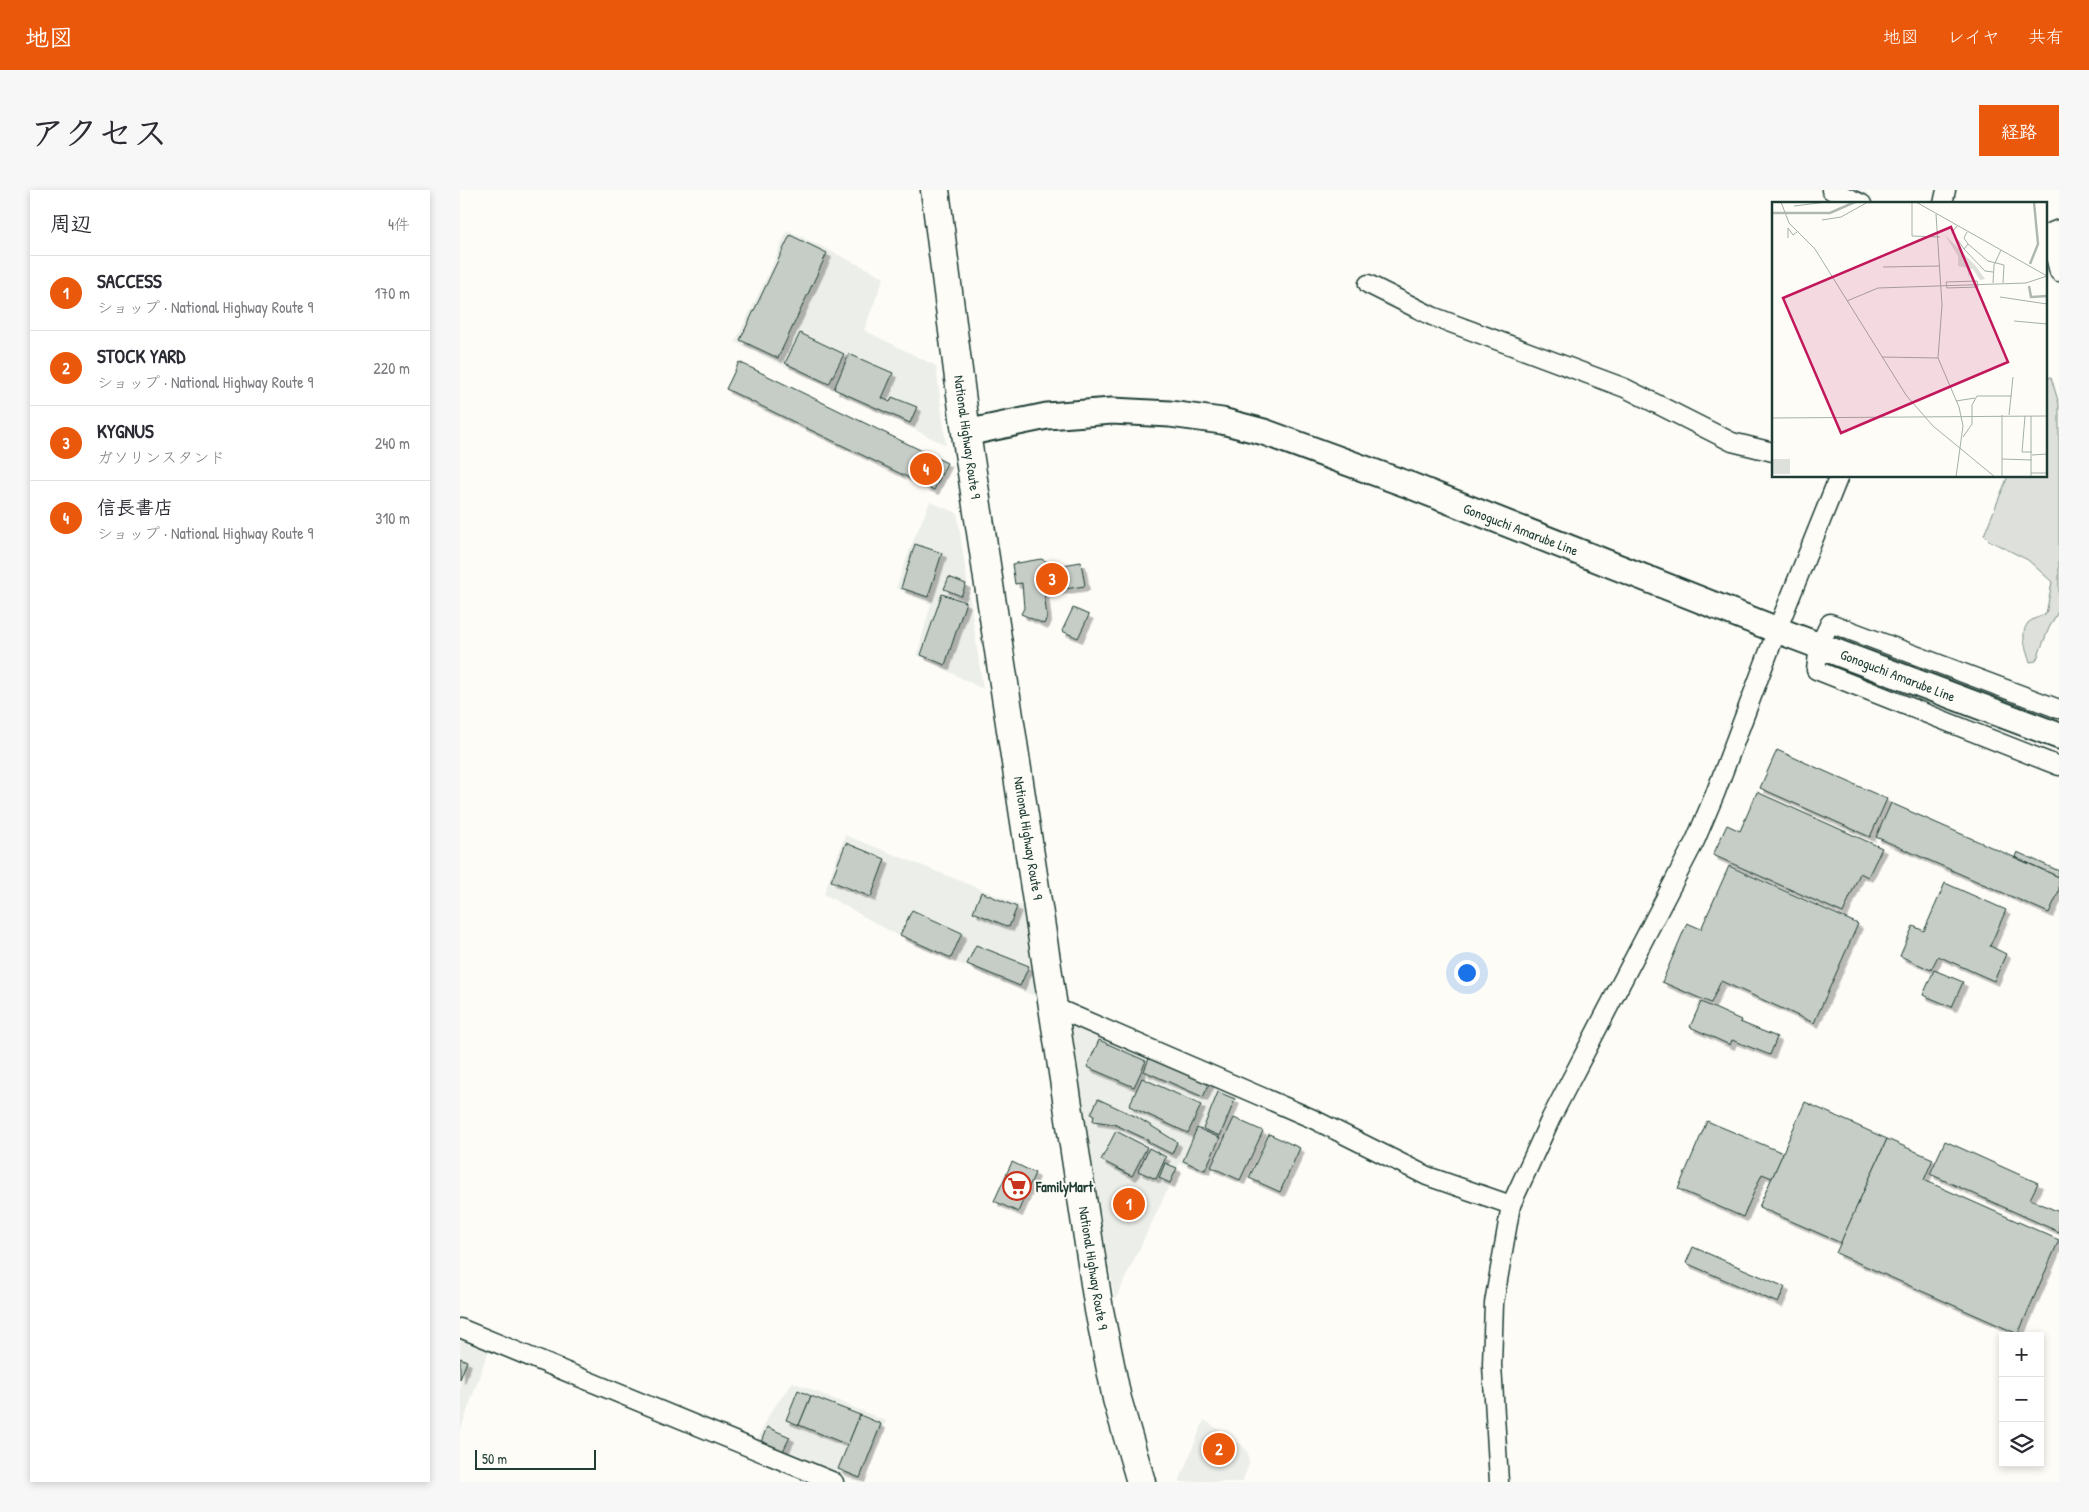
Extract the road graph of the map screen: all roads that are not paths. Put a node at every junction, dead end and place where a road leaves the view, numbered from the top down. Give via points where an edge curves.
1 (935, 190) edge
2 (1831, 190) edge
3 (1858, 202) edge
4 (2059, 229) edge
5 (2059, 272) edge
6 (1368, 284) dead end
7 (966, 433) junction
8 (1772, 452) edge
9 (1838, 478) edge
10 (1777, 630) junction
11 (1819, 646) junction
12 (2059, 710) edge
13 (2059, 736) edge
14 (2059, 766) edge
15 (1054, 1007) junction
16 (1511, 1205) junction
17 (460, 1328) edge
18 (834, 1482) edge
19 (1141, 1482) edge
20 (1499, 1482) edge

1 - 7 highway, National Highway Route 9
2 - 3 street
4 - 5 street via 2049,233
6 - 8 street via 1432,316 1625,388 1732,442
7 - 10 main road, Gonoguchi Amarube Line via 1047,416 1112,412 1170,414 1231,423 1298,443
7 - 15 highway, National Highway Route 9
9 - 10 street
10 - 11 main road, Gonoguchi Amarube Line
10 - 16 street via 1695,841 1551,1118
11 - 12 street via 1830,623
11 - 13 main road, Gonoguchi Amarube Line
11 - 14 street via 1816,670
15 - 16 street via 1313,1119 1427,1176
15 - 19 highway, National Highway Route 9 via 1100,1310 1117,1399
16 - 20 street via 1494,1303 1492,1365
17 - 18 street

